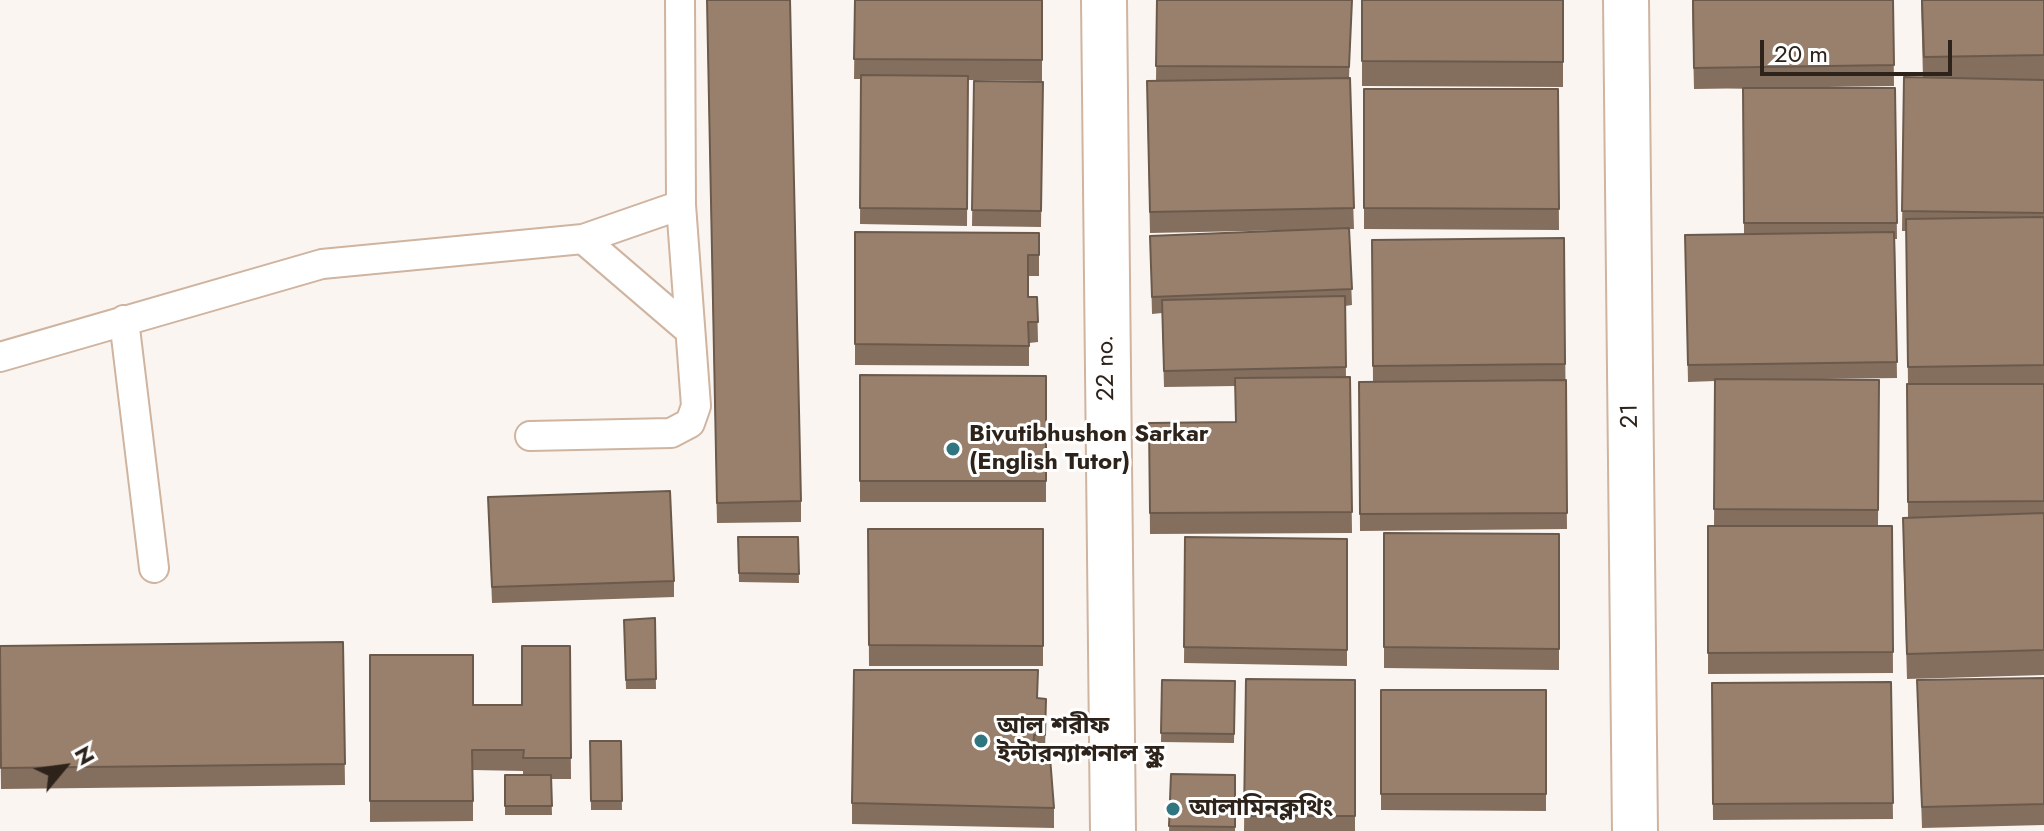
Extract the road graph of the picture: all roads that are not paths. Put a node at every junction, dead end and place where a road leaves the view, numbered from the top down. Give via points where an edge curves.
1 (680, 0) edge
2 (1104, 0) edge
3 (1626, 0) edge
4 (681, 205) junction
5 (583, 239) junction
6 (124, 320) junction
7 (689, 330) junction
8 (0, 357) edge
9 (530, 436) dead end
10 (154, 568) dead end
11 (1113, 831) edge
12 (1635, 831) edge

1 - 4 lane
2 - 11 street, 22 no.
3 - 12 street, 21
4 - 5 lane
4 - 7 lane
5 - 6 lane via 322,264
5 - 7 lane
6 - 8 lane
6 - 10 lane
7 - 9 lane via 696,406 690,423 671,433

